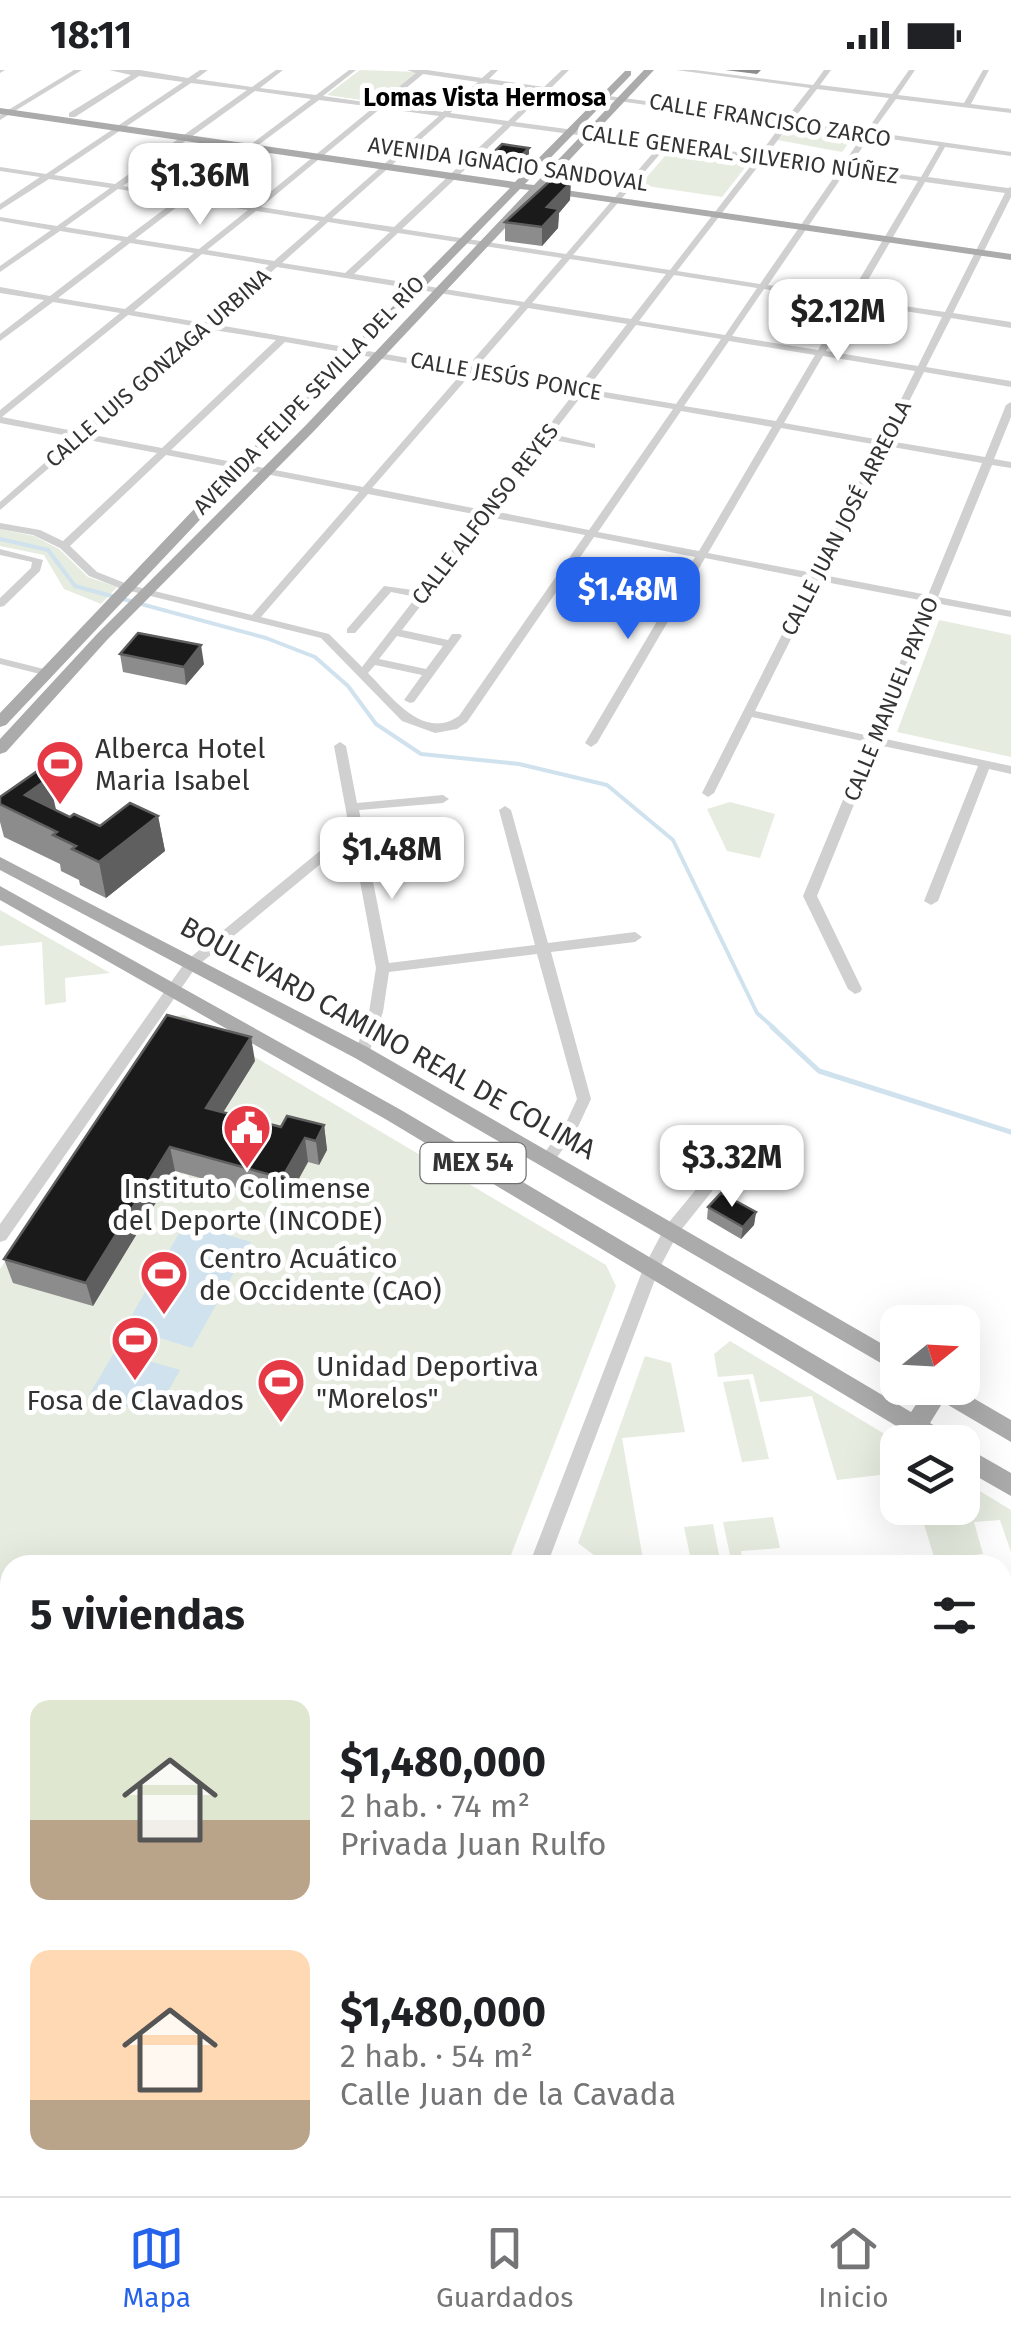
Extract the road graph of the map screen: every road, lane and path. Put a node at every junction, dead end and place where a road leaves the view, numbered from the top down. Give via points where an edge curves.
1 (78, 70) edge
2 (112, 70) edge
3 (205, 70) edge
4 (280, 70) edge
5 (353, 70) edge
6 (410, 70) edge
7 (495, 70) edge
8 (566, 70) edge
9 (631, 70) edge
10 (649, 70) edge
11 (679, 70) edge
12 (828, 70) edge
13 (912, 70) edge
14 (986, 70) edge
15 (423, 71) edge
16 (140, 72) edge
17 (190, 80) junction
18 (484, 80) junction
19 (548, 87) junction
20 (816, 87) junction
21 (254, 89) junction
22 (606, 95) junction
23 (318, 97) junction
24 (894, 97) junction
25 (623, 98) junction
26 (380, 106) junction
27 (966, 106) junction
28 (5, 111) edge
29 (1011, 111) edge
30 (445, 114) junction
31 (72, 115) junction
32 (510, 123) junction
33 (788, 123) junction
34 (123, 126) junction
35 (572, 131) junction
36 (589, 134) junction
37 (189, 135) junction
38 (867, 136) junction
39 (665, 144) junction
40 (256, 145) junction
41 (943, 146) junction
42 (321, 154) junction
43 (1011, 154) edge
44 (761, 157) junction
45 (389, 164) junction
46 (845, 168) junction
47 (0, 169) edge
48 (456, 173) junction
49 (48, 176) junction
50 (923, 179) junction
51 (521, 182) junction
52 (540, 185) junction
53 (117, 186) junction
54 (1011, 190) edge
55 (185, 197) junction
56 (622, 197) junction
57 (0, 208) edge
58 (255, 208) junction
59 (720, 211) junction
60 (0, 219) edge
61 (326, 219) junction
62 (807, 224) junction
63 (58, 229) junction
64 (396, 230) junction
65 (890, 235) junction
66 (128, 240) junction
67 (466, 240) junction
68 (487, 244) junction
69 (981, 248) junction
70 (201, 252) junction
71 (1011, 253) edge
72 (570, 257) junction
73 (276, 264) junction
74 (0, 270) edge
75 (672, 273) junction
76 (348, 275) junction
77 (418, 286) junction
78 (764, 287) junction
79 (0, 290) edge
80 (442, 290) junction
81 (52, 299) junction
82 (852, 300) junction
83 (528, 305) junction
84 (127, 312) junction
85 (948, 316) junction
86 (634, 322) junction
87 (206, 325) junction
88 (1011, 325) edge
89 (0, 338) edge
90 (284, 338) junction
91 (729, 338) junction
92 (356, 351) junction
93 (821, 353) junction
94 (381, 354) junction
95 (920, 369) junction
96 (470, 370) junction
97 (1011, 384) edge
98 (582, 390) junction
99 (1011, 405) edge
100 (681, 407) junction
101 (0, 417) edge
102 (1008, 423) edge
103 (779, 424) junction
104 (81, 436) junction
105 (546, 436) junction
106 (884, 443) junction
107 (592, 446) dead end
108 (164, 452) junction
109 (988, 461) junction
110 (1011, 465) edge
111 (242, 467) junction
112 (268, 472) junction
113 (364, 493) junction
114 (0, 507) edge
115 (484, 516) junction
116 (0, 526) edge
117 (592, 537) junction
118 (64, 546) junction
119 (0, 552) edge
120 (701, 558) junction
121 (815, 580) junction
122 (119, 594) junction
123 (144, 595) junction
124 (424, 595) junction
125 (931, 603) junction
126 (0, 604) edge
127 (1011, 614) edge
128 (253, 620) junction
129 (1011, 623) edge
130 (351, 630) dead end
131 (394, 632) junction
132 (372, 661) junction
133 (0, 662) edge
134 (44, 672) junction
135 (430, 673) junction
136 (362, 674) junction
137 (410, 700) dead end
138 (748, 713) junction
139 (0, 722) edge
140 (875, 740) junction
141 (591, 743) dead end
142 (340, 746) dead end
143 (0, 749) edge
144 (984, 764) junction
145 (1011, 770) edge
146 (708, 793) dead end
147 (443, 798) dead end
148 (352, 807) junction
149 (505, 810) dead end
150 (356, 828) junction
151 (4, 864) edge
152 (0, 892) edge
153 (931, 901) dead end
154 (636, 937) dead end
155 (544, 948) junction
156 (191, 964) junction
157 (383, 968) junction
158 (174, 988) junction
159 (854, 989) dead end
160 (362, 1053) junction
161 (423, 1089) junction
162 (394, 1115) junction
163 (732, 1156) dead end
164 (548, 1159) junction
165 (671, 1231) junction
166 (0, 1236) edge
167 (651, 1269) junction
168 (880, 1353) edge
169 (966, 1405) edge
170 (913, 1425) edge
171 (1011, 1432) edge
172 (980, 1466) edge
173 (1011, 1486) edge
174 (542, 1555) edge

1 - 28 street
2 - 16 street, CALLE GENERAL SILVERIO NÚÑEZ
3 - 17 street
4 - 21 street
5 - 23 street
6 - 15 street, CALLE FRANCISCO ZARCO
7 - 18 street, CALLE LUIS GONZAGA URBINA
8 - 19 street
9 - 22 main road, AVENIDA FELIPE SEVILLA DEL RÍO
10 - 25 main road, AVENIDA FELIPE SEVILLA DEL RÍO
11 - 20 street
12 - 20 street, CALLE ALFONSO REYES
13 - 24 street
14 - 27 street
15 - 18 street, CALLE FRANCISCO ZARCO
15 - 26 street
16 - 17 street, CALLE GENERAL SILVERIO NÚÑEZ
16 - 31 street
17 - 21 street, CALLE GENERAL SILVERIO NÚÑEZ
17 - 34 street
18 - 19 street, CALLE FRANCISCO ZARCO
18 - 30 street, CALLE LUIS GONZAGA URBINA
19 - 22 street, CALLE FRANCISCO ZARCO
19 - 32 street
20 - 24 street
20 - 33 street, CALLE ALFONSO REYES
21 - 23 street, CALLE GENERAL SILVERIO NÚÑEZ
21 - 37 street
22 - 25 street, CALLE FRANCISCO ZARCO
22 - 35 main road, AVENIDA FELIPE SEVILLA DEL RÍO
23 - 26 street, CALLE GENERAL SILVERIO NÚÑEZ
23 - 40 street
24 - 27 street
24 - 38 street
25 - 33 street, CALLE FRANCISCO ZARCO
25 - 36 main road, AVENIDA FELIPE SEVILLA DEL RÍO
26 - 30 street, CALLE GENERAL SILVERIO NÚÑEZ
26 - 42 street
27 - 29 street
28 - 31 main road, AVENIDA IGNACIO SANDOVAL
28 - 34 main road, AVENIDA IGNACIO SANDOVAL
30 - 32 street, CALLE GENERAL SILVERIO NÚÑEZ
30 - 45 street, CALLE LUIS GONZAGA URBINA
31 - 34 main road, AVENIDA IGNACIO SANDOVAL
32 - 35 street, CALLE GENERAL SILVERIO NÚÑEZ
32 - 48 street
33 - 38 street, CALLE FRANCISCO ZARCO
33 - 44 street, CALLE ALFONSO REYES
34 - 37 main road, AVENIDA IGNACIO SANDOVAL
34 - 49 street
35 - 36 street, CALLE GENERAL SILVERIO NÚÑEZ
35 - 51 main road, AVENIDA FELIPE SEVILLA DEL RÍO
36 - 39 street, CALLE GENERAL SILVERIO NÚÑEZ
36 - 52 main road, AVENIDA FELIPE SEVILLA DEL RÍO
37 - 40 main road, AVENIDA IGNACIO SANDOVAL
37 - 53 street
38 - 41 street, CALLE FRANCISCO ZARCO
38 - 46 street
39 - 44 street, CALLE GENERAL SILVERIO NÚÑEZ
39 - 56 street
40 - 42 main road, AVENIDA IGNACIO SANDOVAL
41 - 43 street, CALLE FRANCISCO ZARCO
41 - 50 street
42 - 45 main road, AVENIDA IGNACIO SANDOVAL
42 - 58 street
44 - 46 street, CALLE GENERAL SILVERIO NÚÑEZ
44 - 59 street, CALLE ALFONSO REYES
45 - 48 main road, AVENIDA IGNACIO SANDOVAL
45 - 61 street, CALLE LUIS GONZAGA URBINA
46 - 50 street, CALLE GENERAL SILVERIO NÚÑEZ
46 - 62 street
47 - 49 street
48 - 51 main road, AVENIDA IGNACIO SANDOVAL
48 - 64 street
49 - 53 street
49 - 57 street
50 - 54 street, CALLE GENERAL SILVERIO NÚÑEZ
50 - 65 street
51 - 52 main road, AVENIDA IGNACIO SANDOVAL
51 - 67 main road, AVENIDA FELIPE SEVILLA DEL RÍO
52 - 56 main road, AVENIDA IGNACIO SANDOVAL
52 - 68 main road, AVENIDA FELIPE SEVILLA DEL RÍO
53 - 55 street
53 - 63 street
54 - 69 street, CALLE JUAN JOSÉ ARREOLA
55 - 58 street
55 - 66 street
56 - 59 main road, AVENIDA IGNACIO SANDOVAL
56 - 72 street
58 - 61 street
58 - 70 street
59 - 62 main road, AVENIDA IGNACIO SANDOVAL
59 - 75 street, CALLE ALFONSO REYES
60 - 63 street
61 - 64 street
61 - 73 street, CALLE LUIS GONZAGA URBINA
62 - 65 main road, AVENIDA IGNACIO SANDOVAL
62 - 78 street
63 - 66 street
63 - 74 street
64 - 67 street
64 - 76 street
65 - 69 main road, AVENIDA IGNACIO SANDOVAL
65 - 82 street
66 - 70 street
66 - 81 street
67 - 68 street
67 - 77 main road, AVENIDA FELIPE SEVILLA DEL RÍO
68 - 72 street
68 - 80 main road, AVENIDA FELIPE SEVILLA DEL RÍO
69 - 71 main road, AVENIDA IGNACIO SANDOVAL
69 - 85 street, CALLE JUAN JOSÉ ARREOLA
70 - 73 street
70 - 84 street
72 - 75 street
72 - 83 street
73 - 76 street
73 - 87 street, CALLE LUIS GONZAGA URBINA
75 - 78 street
75 - 86 street, CALLE ALFONSO REYES
76 - 77 street
77 - 80 street
77 - 92 main road, AVENIDA FELIPE SEVILLA DEL RÍO
78 - 82 street
78 - 91 street
79 - 81 street, CALLE JESÚS PONCE
80 - 83 street
80 - 94 main road, AVENIDA FELIPE SEVILLA DEL RÍO
81 - 84 street, CALLE JESÚS PONCE
81 - 89 street
82 - 85 street
82 - 93 street
83 - 86 street
83 - 96 street
84 - 87 street, CALLE JESÚS PONCE
84 - 101 street
85 - 88 street
85 - 95 street, CALLE JUAN JOSÉ ARREOLA
86 - 91 street
86 - 98 street, CALLE ALFONSO REYES
87 - 90 street, CALLE JESÚS PONCE
87 - 104 street, CALLE LUIS GONZAGA URBINA
90 - 92 street, CALLE JESÚS PONCE
90 - 108 street
91 - 93 street
91 - 100 street
92 - 94 street, CALLE JESÚS PONCE
92 - 111 main road, AVENIDA FELIPE SEVILLA DEL RÍO
93 - 95 street
93 - 103 street
94 - 96 street, CALLE JESÚS PONCE
94 - 112 main road, AVENIDA FELIPE SEVILLA DEL RÍO
95 - 97 street
95 - 106 street, CALLE JUAN JOSÉ ARREOLA
96 - 98 street, CALLE JESÚS PONCE
96 - 113 street
98 - 100 street, CALLE JESÚS PONCE
98 - 105 street, CALLE ALFONSO REYES
99 - 102 street, CALLE MANUEL PAYNO
100 - 103 street, CALLE JESÚS PONCE
100 - 117 street
101 - 104 street
102 - 109 street, CALLE MANUEL PAYNO
103 - 106 street, CALLE JESÚS PONCE
103 - 120 street
104 - 108 street
104 - 114 street, CALLE LUIS GONZAGA URBINA
105 - 107 street
105 - 115 street, CALLE ALFONSO REYES
106 - 109 street, CALLE JESÚS PONCE
106 - 121 street, CALLE JUAN JOSÉ ARREOLA
108 - 111 street
108 - 118 street
109 - 110 street, CALLE JESÚS PONCE
109 - 125 street, CALLE MANUEL PAYNO
111 - 112 street
111 - 122 main road, AVENIDA FELIPE SEVILLA DEL RÍO
112 - 113 street
112 - 123 main road, AVENIDA FELIPE SEVILLA DEL RÍO
113 - 115 street
113 - 128 street
115 - 117 street
115 - 124 street, CALLE ALFONSO REYES
116 - 118 street via 36,532
117 - 120 street
117 - 136 street via 453,726 435,729 406,718
118 - 122 street
119 - 126 street via 38,560
120 - 121 street
120 - 141 street
121 - 125 street
121 - 138 street, CALLE JUAN JOSÉ ARREOLA
122 - 123 street
122 - 134 main road, AVENIDA FELIPE SEVILLA DEL RÍO
123 - 128 street
123 - 143 main road, AVENIDA FELIPE SEVILLA DEL RÍO
124 - 130 street via 388,588
124 - 131 street, CALLE ALFONSO REYES
125 - 127 street
125 - 129 street
125 - 140 street, CALLE MANUEL PAYNO
128 - 136 street via 325,636
131 - 132 street, CALLE ALFONSO REYES
131 - 135 street via 454,640
132 - 135 street
132 - 136 street, CALLE ALFONSO REYES
133 - 134 street
134 - 139 main road, AVENIDA FELIPE SEVILLA DEL RÍO
135 - 137 street
138 - 140 street
138 - 146 street, CALLE JUAN JOSÉ ARREOLA
140 - 144 street
140 - 159 street, CALLE MANUEL PAYNO via 810,896
142 - 148 street
144 - 145 street
144 - 153 street
147 - 148 street
148 - 150 street
149 - 155 street
150 - 156 street
150 - 157 street
151 - 156 main road, BOULEVARD CAMINO REAL DE COLIMA / MEX 54
152 - 158 main road, MEX 54
154 - 155 street
155 - 157 street
155 - 164 street via 584,1099
156 - 158 street
156 - 160 main road, BOULEVARD CAMINO REAL DE COLIMA / MEX 54
157 - 160 street
158 - 162 main road, MEX 54
158 - 166 street
160 - 161 main road, BOULEVARD CAMINO REAL DE COLIMA / MEX 54
161 - 162 main road
161 - 164 main road, BOULEVARD CAMINO REAL DE COLIMA / MEX 54
162 - 167 main road, MEX 54
163 - 165 street
164 - 165 main road, BOULEVARD CAMINO REAL DE COLIMA / MEX 54
165 - 167 street
165 - 168 main road, BOULEVARD CAMINO REAL DE COLIMA / MEX 54
167 - 170 main road, MEX 54
167 - 174 street
169 - 171 main road
172 - 173 main road

